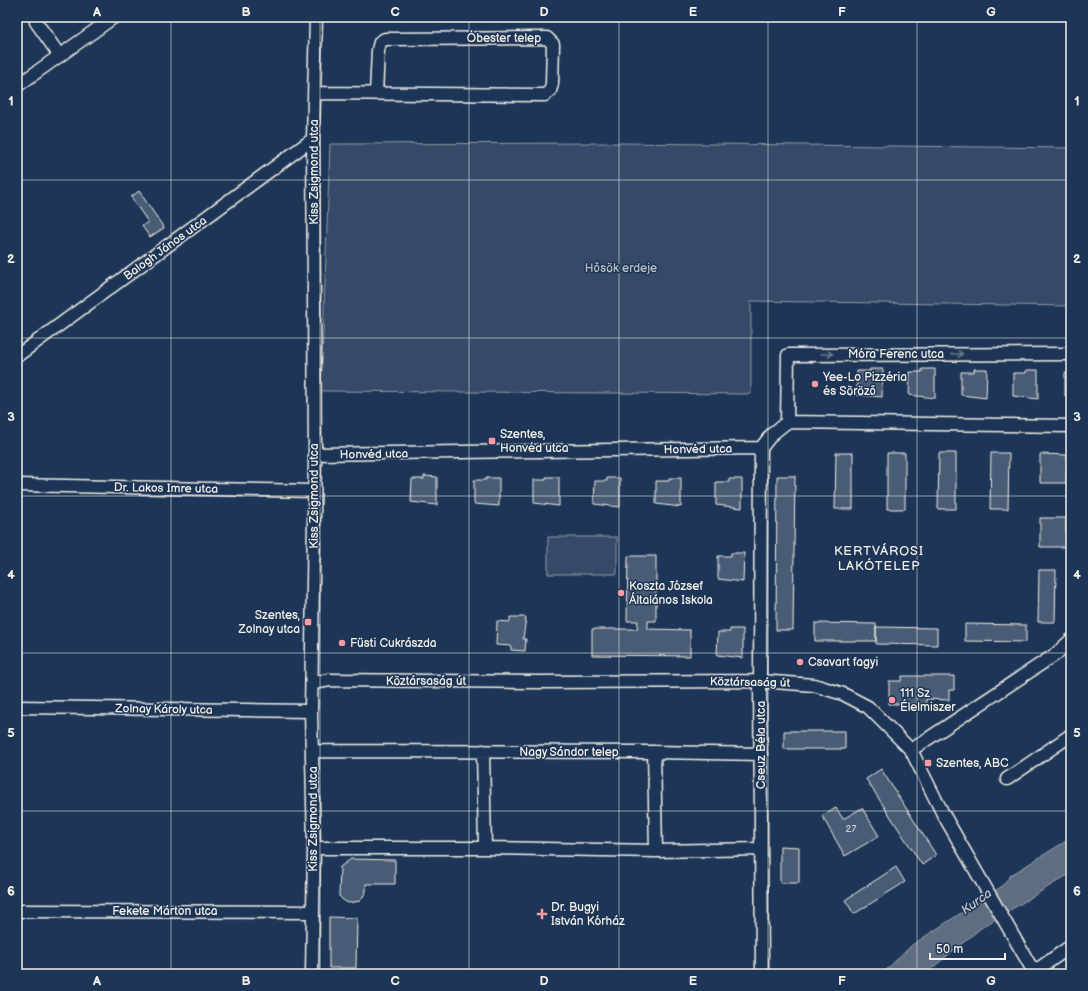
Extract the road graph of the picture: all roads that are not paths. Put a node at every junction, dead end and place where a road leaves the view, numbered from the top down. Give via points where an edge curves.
1 (36, 17) edge
2 (114, 17) edge
3 (316, 17) edge
4 (60, 56) junction
5 (17, 86) edge
6 (315, 93) junction
7 (376, 94) junction
8 (313, 139) junction
9 (1071, 354) edge
10 (17, 356) edge
11 (787, 422) junction
12 (1071, 426) edge
13 (761, 448) junction
14 (315, 454) junction
15 (17, 485) edge
16 (314, 491) junction
17 (1071, 640) edge
18 (760, 681) junction
19 (313, 683) junction
20 (17, 707) edge
21 (311, 711) junction
22 (1071, 735) edge
23 (911, 750) junction
24 (312, 751) junction
25 (483, 751) junction
26 (654, 752) junction
27 (762, 754) junction
28 (1007, 778) dead end
29 (314, 848) junction
30 (485, 848) junction
31 (761, 849) junction
32 (656, 851) junction
33 (17, 911) edge
34 (312, 912) junction
35 (1071, 946) edge
36 (762, 969) dead end
37 (1035, 973) edge
38 (312, 974) edge

1 - 4 street via 36,22
2 - 4 street
3 - 6 street, Kiss Zsigmond utca
4 - 5 street
6 - 7 street, Óbester telep
6 - 8 street, Kiss Zsigmond utca
7 - 7 street, Óbester telep via 378,50 380,42 385,39 547,38 553,44 552,84 550,91 545,95
8 - 10 street, Balogh János utca
8 - 14 street, Kiss Zsigmond utca
11 -> 9 street, Móra Ferenc utca via 788,354
11 - 12 street
11 - 13 street via 772,434
13 - 14 street, Honvéd utca
13 - 18 street, Cseuz Béla utca
14 - 16 street, Kiss Zsigmond utca
15 - 16 street, Dr. Lakos Imre utca
16 - 19 street, Kiss Zsigmond utca
17 - 23 street via 1056,654
18 - 19 street, Köztársaság út via 330,680
18 - 23 street, Köztársaság út via 814,685 843,694 868,707
18 - 27 street, Cseuz Béla utca
19 - 21 street, Kiss Zsigmond utca
20 - 21 street, Zolnay Károly utca
21 - 24 street, Kiss Zsigmond utca
22 - 28 street
23 - 37 street, Köztársaság út via 942,812
24 - 25 street, Nagy Sándor telep
24 - 29 street, Kiss Zsigmond utca
25 - 26 street, Nagy Sándor telep
25 - 30 street
26 - 27 street, Nagy Sándor telep
26 - 32 street
27 - 31 street, Cseuz Béla utca
29 - 30 street
29 - 34 street, Kiss Zsigmond utca
30 - 32 street
31 - 32 street
31 - 36 street, Cseuz Béla utca
33 - 34 street, Fekete Márton utca
34 - 38 street, Kiss Zsigmond utca
35 - 37 street

